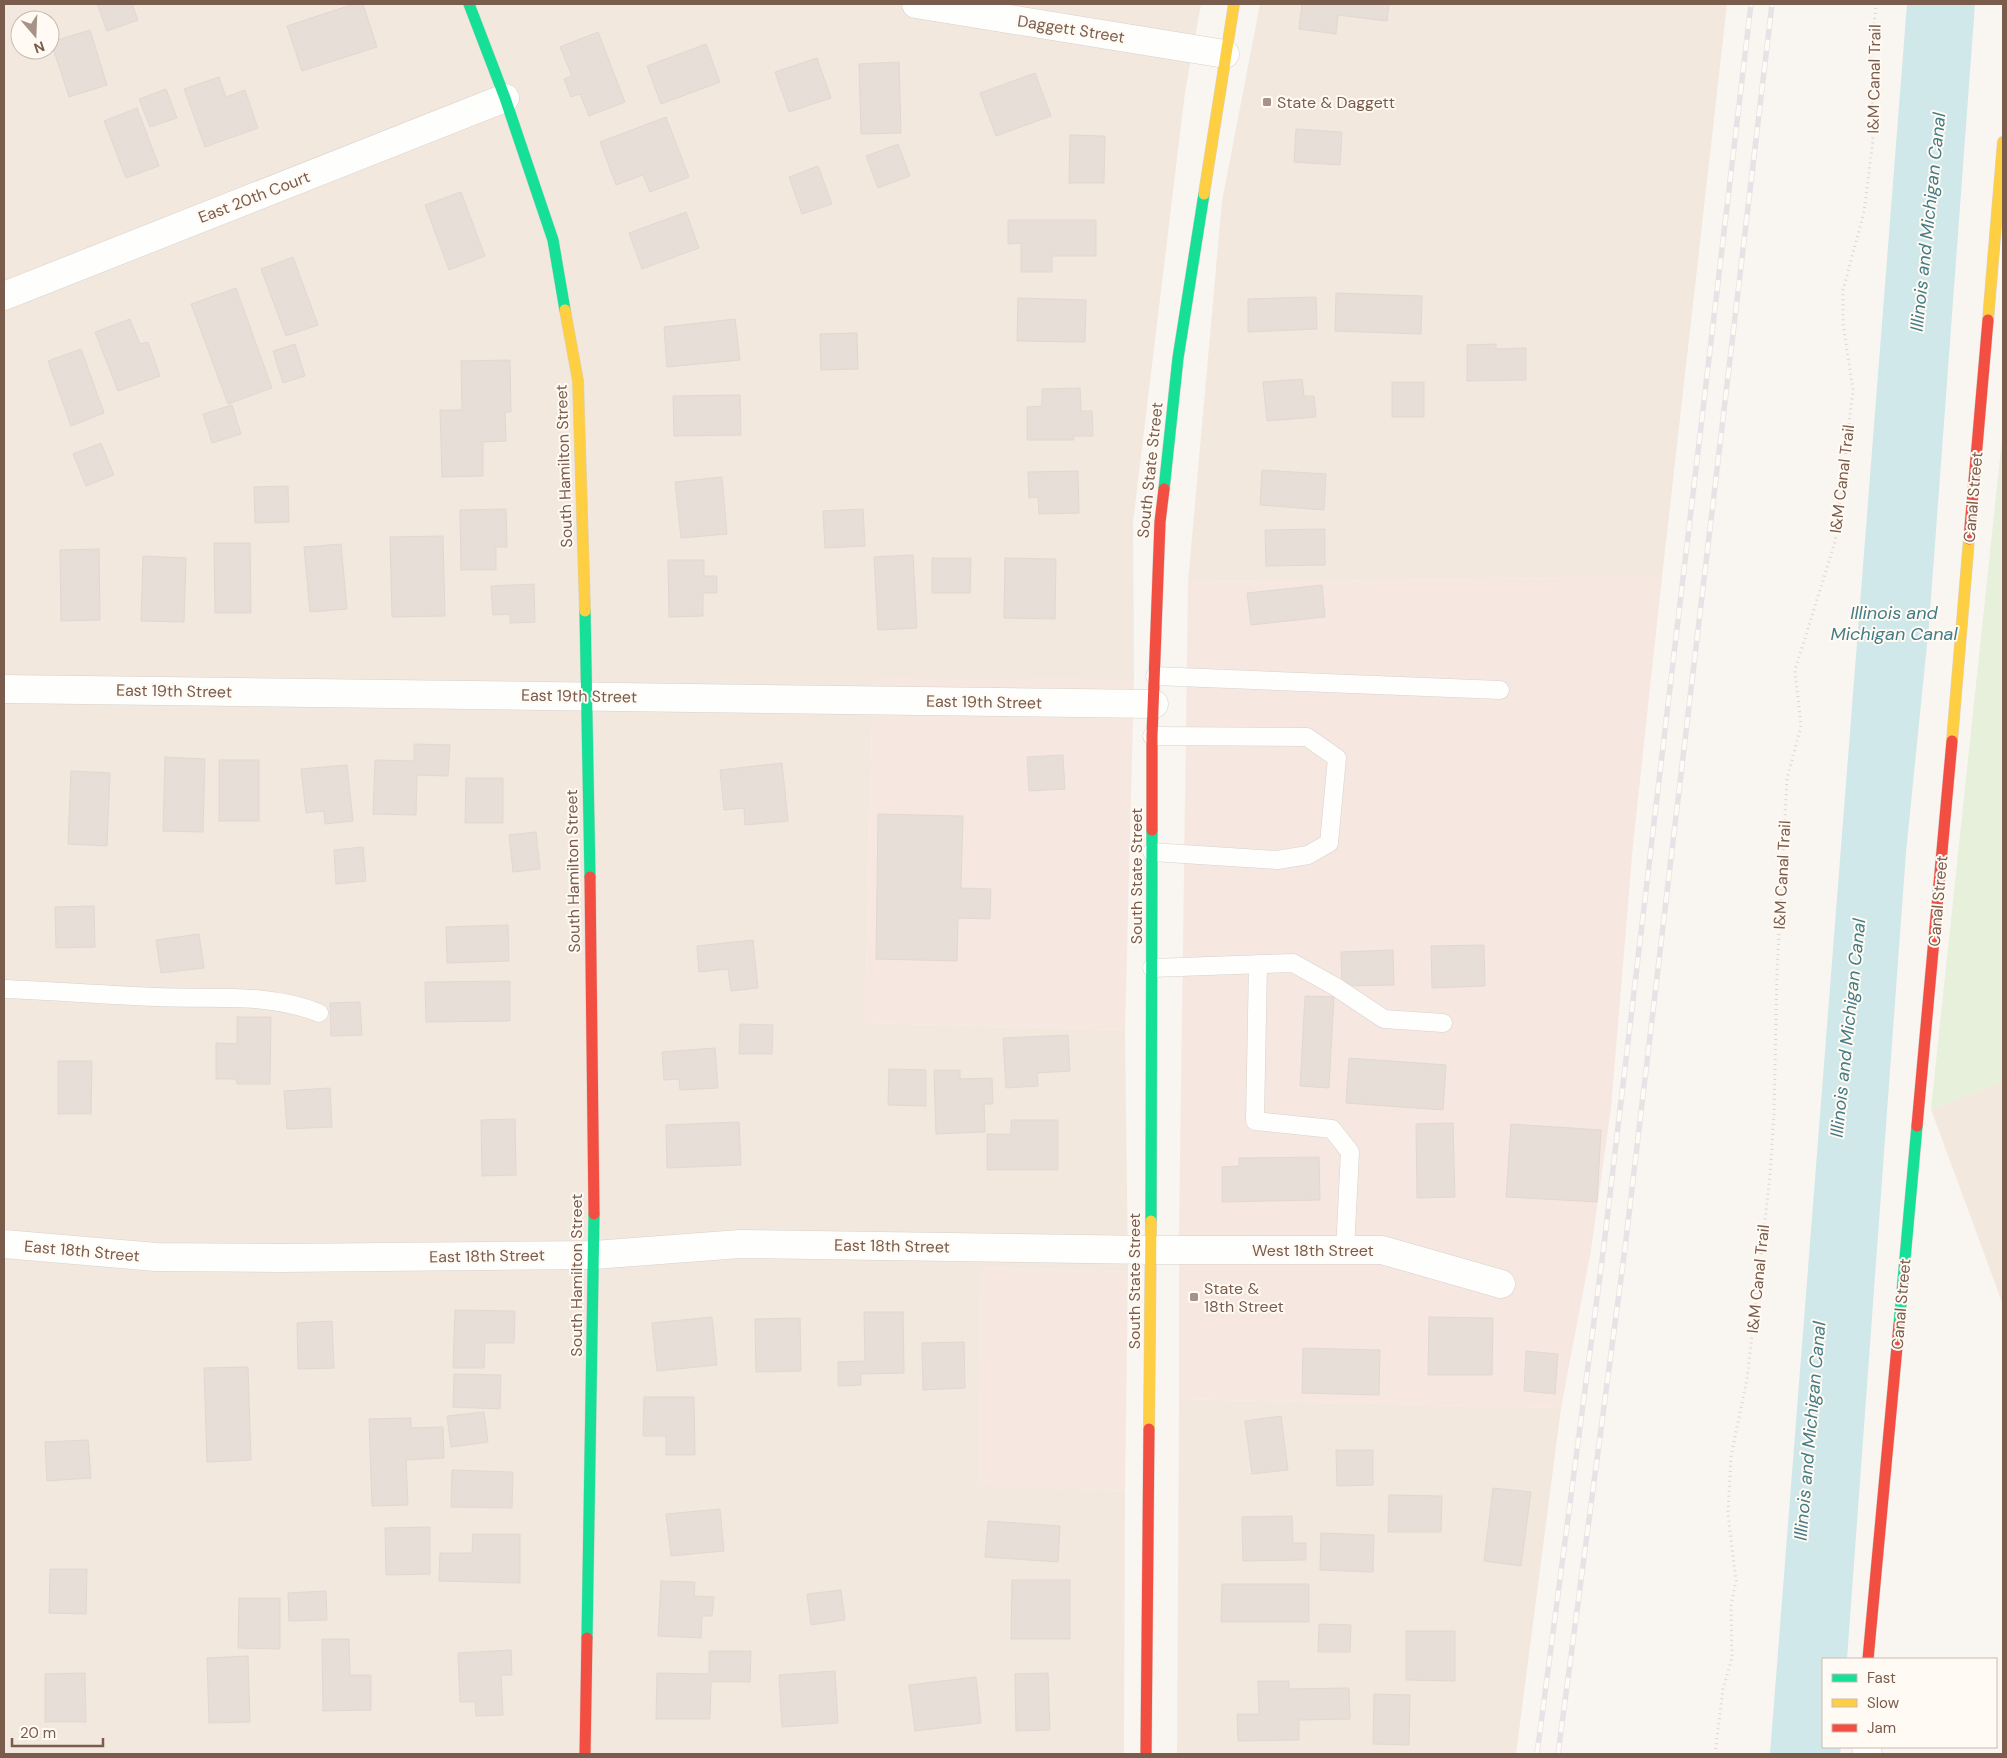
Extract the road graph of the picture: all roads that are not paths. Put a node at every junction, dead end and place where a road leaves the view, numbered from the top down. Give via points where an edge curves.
1 (469, 4) edge
2 (916, 4) edge
3 (1234, 4) edge
4 (1225, 54) junction
5 (504, 98) junction
6 (2003, 142) edge
7 (4, 296) edge
8 (1155, 676) junction
9 (4, 689) edge
10 (1500, 690) dead end
11 (588, 696) junction
12 (1154, 704) junction
13 (1152, 736) junction
14 (1152, 852) junction
15 (1258, 964) junction
16 (1152, 968) junction
17 (4, 989) edge
18 (319, 1013) dead end
19 (1443, 1022) dead end
20 (4, 1244) edge
21 (1151, 1250) junction
22 (1344, 1250) junction
23 (594, 1255) junction
24 (1501, 1284) dead end
25 (1868, 1658) edge
26 (585, 1754) edge
27 (1146, 1754) edge

1 - 5 street, South Hamilton Street
2 - 4 street, Daggett Street
3 - 4 street, South State Street
4 - 8 street, South State Street via 1178,358 1160,522
5 - 7 street, East 20th Court
5 - 11 street, South Hamilton Street via 553,240 578,380
6 - 25 street, Canal Street via 1941,872
8 - 10 lane
8 - 12 street, South State Street
9 - 11 street, East 19th Street
11 - 12 street, East 19th Street
11 - 23 street, South Hamilton Street
12 - 13 street, South State Street
13 - 14 street, South State Street
13 - 14 lane via 1307,737 1337,758 1329,843 1308,855 1277,860
14 - 16 street, South State Street
15 - 16 lane
15 - 19 lane via 1293,964 1336,987 1384,1019
15 - 22 lane via 1255,1121 1332,1129 1350,1152
16 - 21 street, South State Street
17 - 18 lane via 250,998 298,1004
20 - 23 street, East 18th Street via 156,1256
21 - 22 street, West 18th Street
21 - 23 street, East 18th Street via 740,1244
21 - 27 street, South State Street
22 - 24 street, West 18th Street via 1382,1250
23 - 26 street, South Hamilton Street

